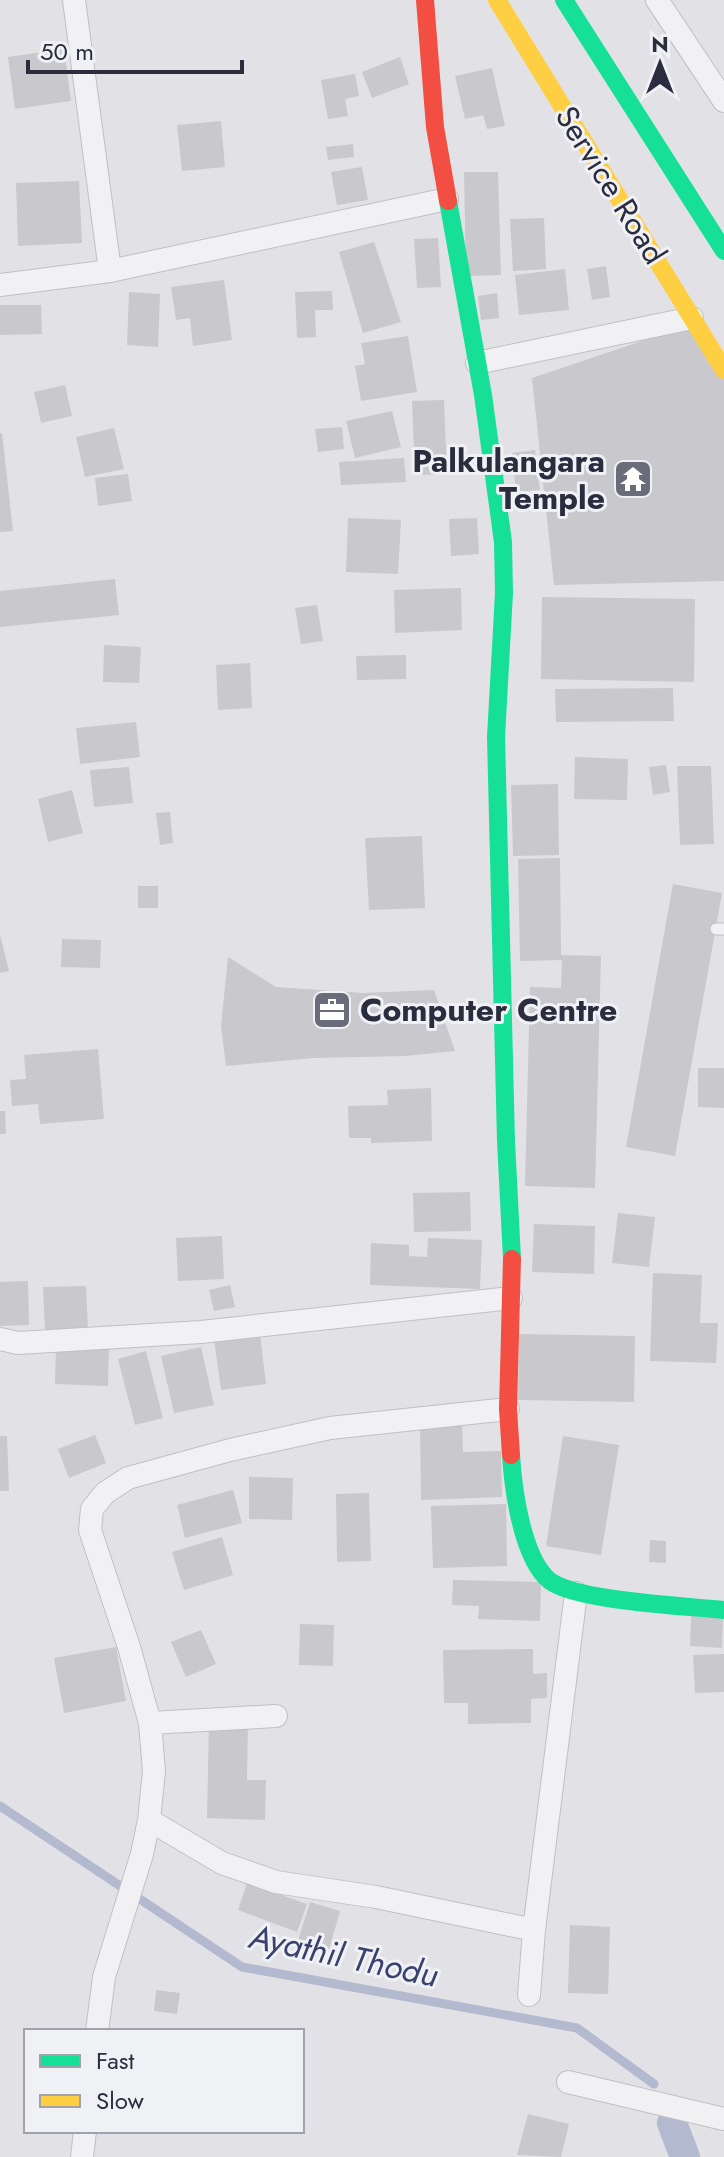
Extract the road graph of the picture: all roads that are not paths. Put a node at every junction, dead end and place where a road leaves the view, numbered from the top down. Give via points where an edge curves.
1 (74, 0) edge
2 (425, 0) edge
3 (497, 0) edge
4 (564, 0) edge
5 (657, 0) edge
6 (724, 101) edge
7 (447, 199) junction
8 (724, 251) edge
9 (110, 271) junction
10 (0, 285) edge
11 (692, 318) junction
12 (477, 363) junction
13 (724, 370) edge
14 (511, 1298) junction
15 (0, 1339) edge
16 (508, 1409) junction
17 (576, 1593) junction
18 (724, 1610) edge
19 (276, 1716) dead end
20 (150, 1723) junction
21 (149, 1820) junction
22 (534, 1930) junction
23 (529, 1995) dead end
24 (97, 2029) edge
25 (568, 2082) dead end
26 (724, 2119) edge
27 (85, 2133) edge
28 (82, 2157) edge

1 - 9 street
2 - 7 main road via 435,127
3 - 11 main road, Service Road
4 - 8 main road
5 - 6 street
7 - 9 street
7 - 12 main road
9 - 10 street
11 - 12 street
11 - 13 main road, Service Road
12 - 14 main road via 503,542 496,737
14 - 15 street via 201,1332 18,1343
14 - 16 main road
16 - 17 main road via 514,1496 531,1554 549,1580
16 - 20 street via 330,1428 172,1465 128,1478 105,1493 92,1509 90,1530
17 - 18 main road
17 - 22 street
19 - 20 street
20 - 21 street via 154,1771
21 - 22 street via 222,1863 276,1882
21 - 24 street via 104,1977
22 - 23 street
25 - 26 street
27 - 28 street

